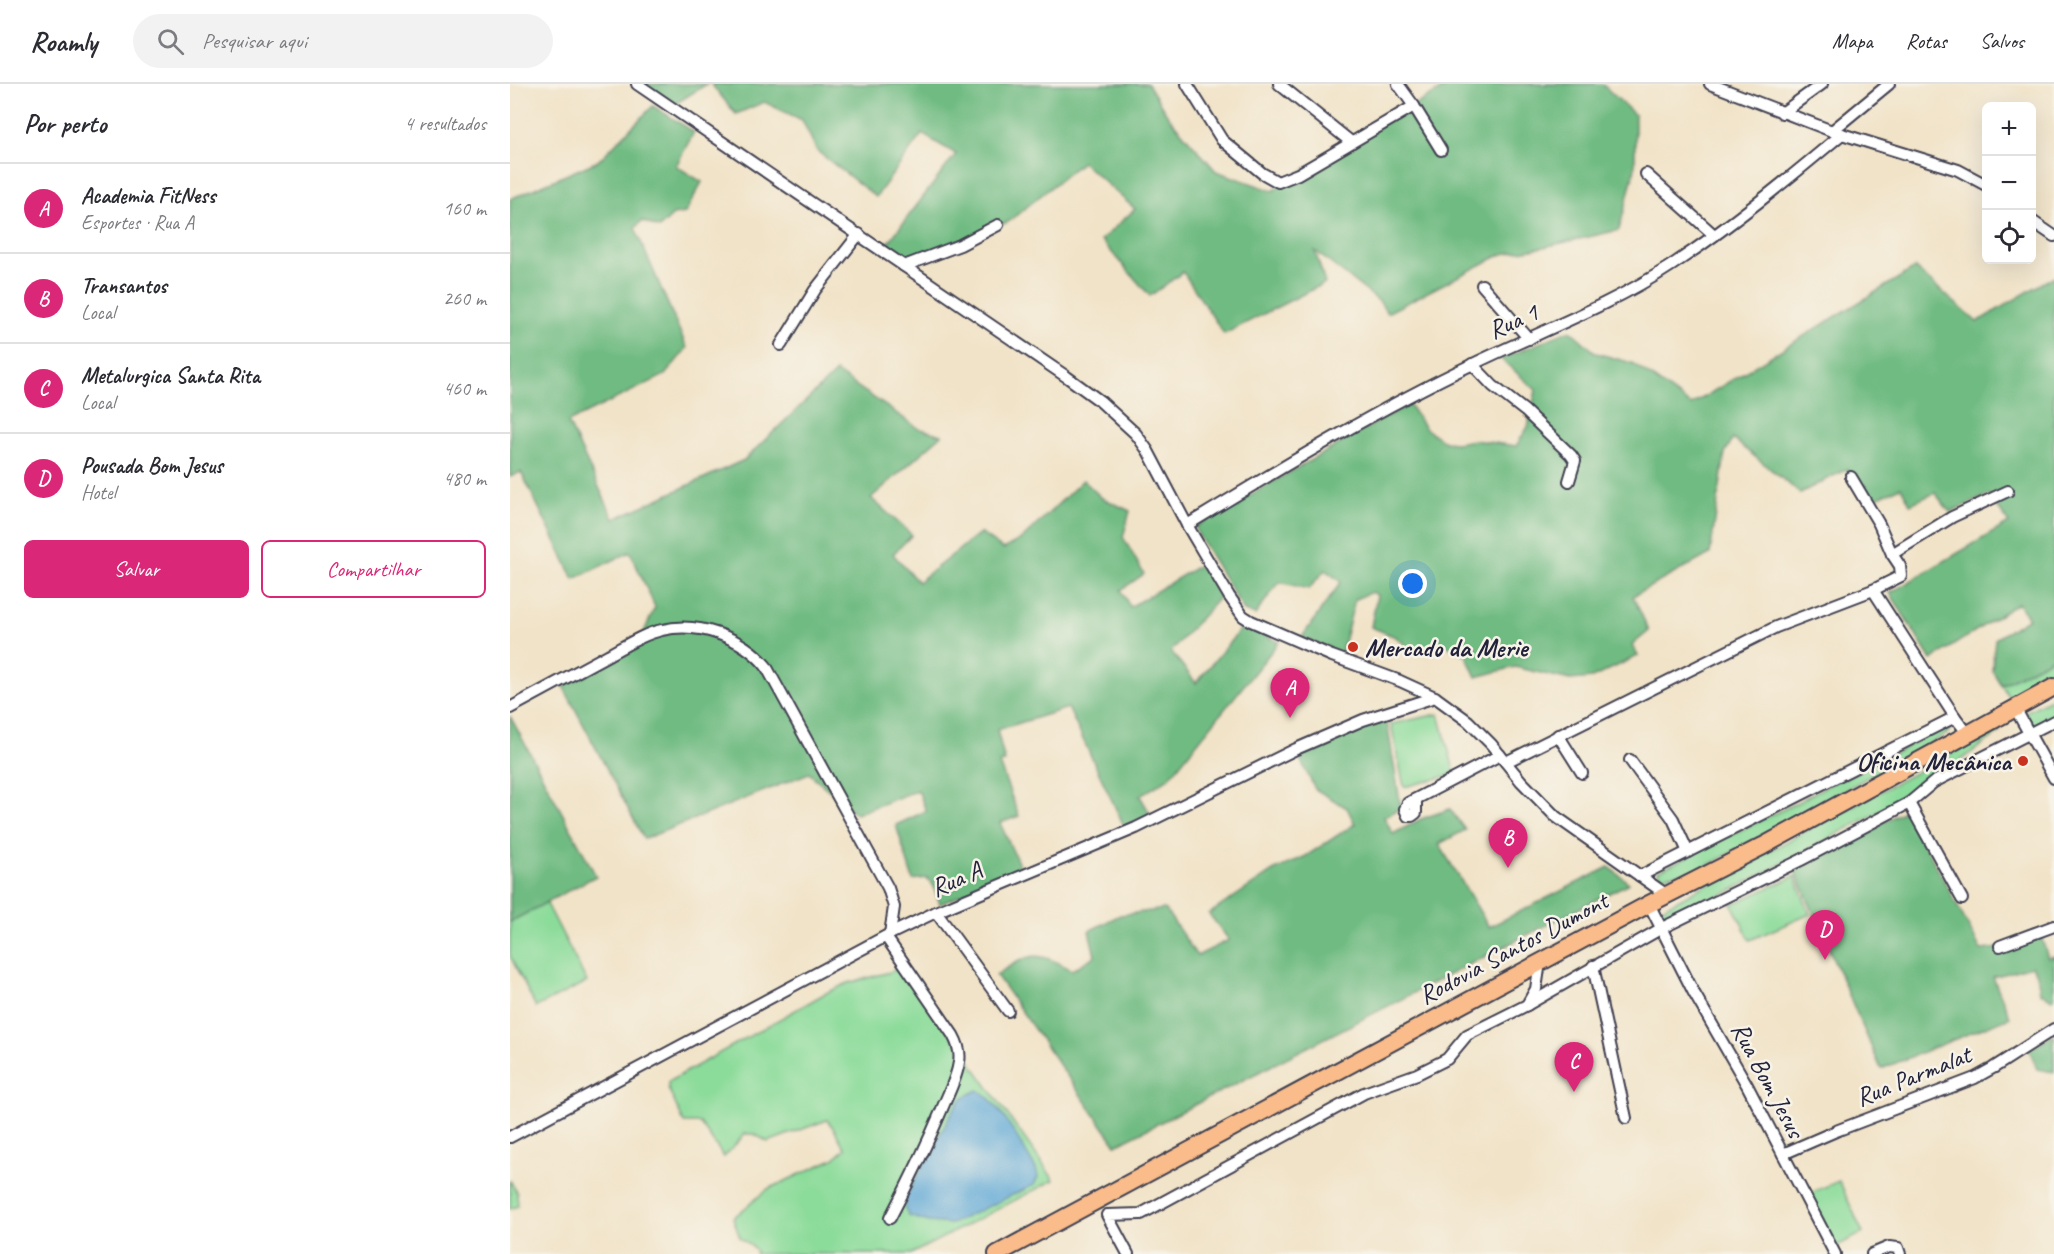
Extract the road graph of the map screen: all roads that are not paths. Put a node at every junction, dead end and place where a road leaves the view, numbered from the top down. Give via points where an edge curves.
1 (637, 84) edge
2 (1187, 84) edge
3 (1279, 84) edge
4 (1398, 84) edge
5 (1710, 84) edge
6 (1822, 84) edge
7 (1889, 84) edge
8 (1414, 106) junction
9 (1782, 113) junction
10 (1837, 133) junction
11 (1351, 142) junction
12 (1441, 150) dead end
13 (1646, 174) dead end
14 (1982, 183) edge
15 (2036, 224) edge
16 (998, 225) dead end
17 (859, 234) junction
18 (1714, 235) junction
19 (2054, 236) edge
20 (904, 266) junction
21 (1482, 285) dead end
22 (1529, 339) junction
23 (781, 345) dead end
24 (1472, 364) junction
25 (1851, 477) dead end
26 (1569, 481) dead end
27 (2008, 491) dead end
28 (1187, 525) junction
29 (1892, 554) junction
30 (1873, 590) junction
31 (2054, 687) edge
32 (1435, 696) junction
33 (510, 708) edge
34 (2015, 708) junction
35 (1955, 717) junction
36 (2054, 721) edge
37 (2028, 733) junction
38 (1968, 734) junction
39 (1558, 735) junction
40 (1503, 758) junction
41 (1629, 760) dead end
42 (1582, 773) dead end
43 (2054, 778) edge
44 (1416, 800) dead end
45 (1909, 803) junction
46 (1688, 852) junction
47 (1640, 876) junction
48 (1667, 895) junction
49 (1962, 899) dead end
50 (1649, 904) junction
51 (936, 912) junction
52 (2054, 926) edge
53 (1662, 928) junction
54 (888, 936) junction
55 (2000, 945) dead end
56 (1540, 962) junction
57 (1593, 966) junction
58 (1527, 1005) junction
59 (1008, 1011) dead end
60 (2054, 1029) edge
61 (1626, 1118) dead end
62 (510, 1137) edge
63 (1783, 1154) junction
64 (890, 1218) dead end
65 (997, 1254) edge
66 (1128, 1254) edge
67 (1835, 1254) edge
68 (1872, 1254) edge
69 (1900, 1254) edge

1 - 17 street
2 - 11 street via 1222,140 1274,181 1288,179
3 - 11 street
4 - 8 street
5 - 9 street
6 - 9 street
7 - 10 street, Rua 1
8 - 11 street
8 - 12 street
9 - 10 street
10 - 14 street via 1958,170
10 - 18 street, Rua 1
13 - 18 street
15 - 19 street
16 - 20 street via 960,245
17 - 20 street
17 - 23 street via 814,290
18 - 22 street, Rua 1 via 1631,289
20 - 28 street via 1122,419 1148,451
21 - 22 street
22 - 24 street, Rua 1
24 - 26 street via 1571,455 1575,461
24 - 28 street, Rua 1 via 1335,435
25 - 29 street
27 - 29 street
28 - 32 street via 1243,616
29 - 30 street via 1901,576
30 - 35 street
30 - 39 street via 1776,627
31 - 34 highway, Rodovia Santos Dumont
32 - 40 street via 1468,722
32 - 51 street, Rua A via 1363,720 1296,749 1136,828
33 - 54 street via 655,632 687,628 720,634 737,643 766,666 888,888 894,907
34 - 37 street
34 - 38 highway, Rodovia Santos Dumont
35 - 38 street
35 - 46 street
36 - 37 street
37 - 43 street
37 - 45 street via 1934,782
38 - 48 highway, Rodovia Santos Dumont
39 - 40 street
39 - 42 street
40 - 44 street
40 - 47 street via 1556,816
41 - 46 street via 1673,819
45 - 49 street
45 - 53 street
46 - 47 street
47 - 48 street
48 - 50 highway, Rodovia Santos Dumont
50 - 53 street, Rua Bom Jesus
50 - 56 highway, Rodovia Santos Dumont
51 - 54 street, Rua A
51 - 59 street
52 - 55 street
53 - 57 street
53 - 63 street, Rua Bom Jesus
54 - 62 street, Rua A
54 - 64 street via 954,1035 960,1054 953,1084 922,1157
56 - 58 street via 1536,989
56 - 65 highway, Rodovia Santos Dumont
57 - 58 street
57 - 61 street
58 - 66 street via 1467,1035 1439,1063 1364,1093 1144,1212 1107,1215
60 - 63 street, Rua Parmalat via 1975,1078
63 - 67 street, Rua Bom Jesus
68 - 69 street via 1893,1247

